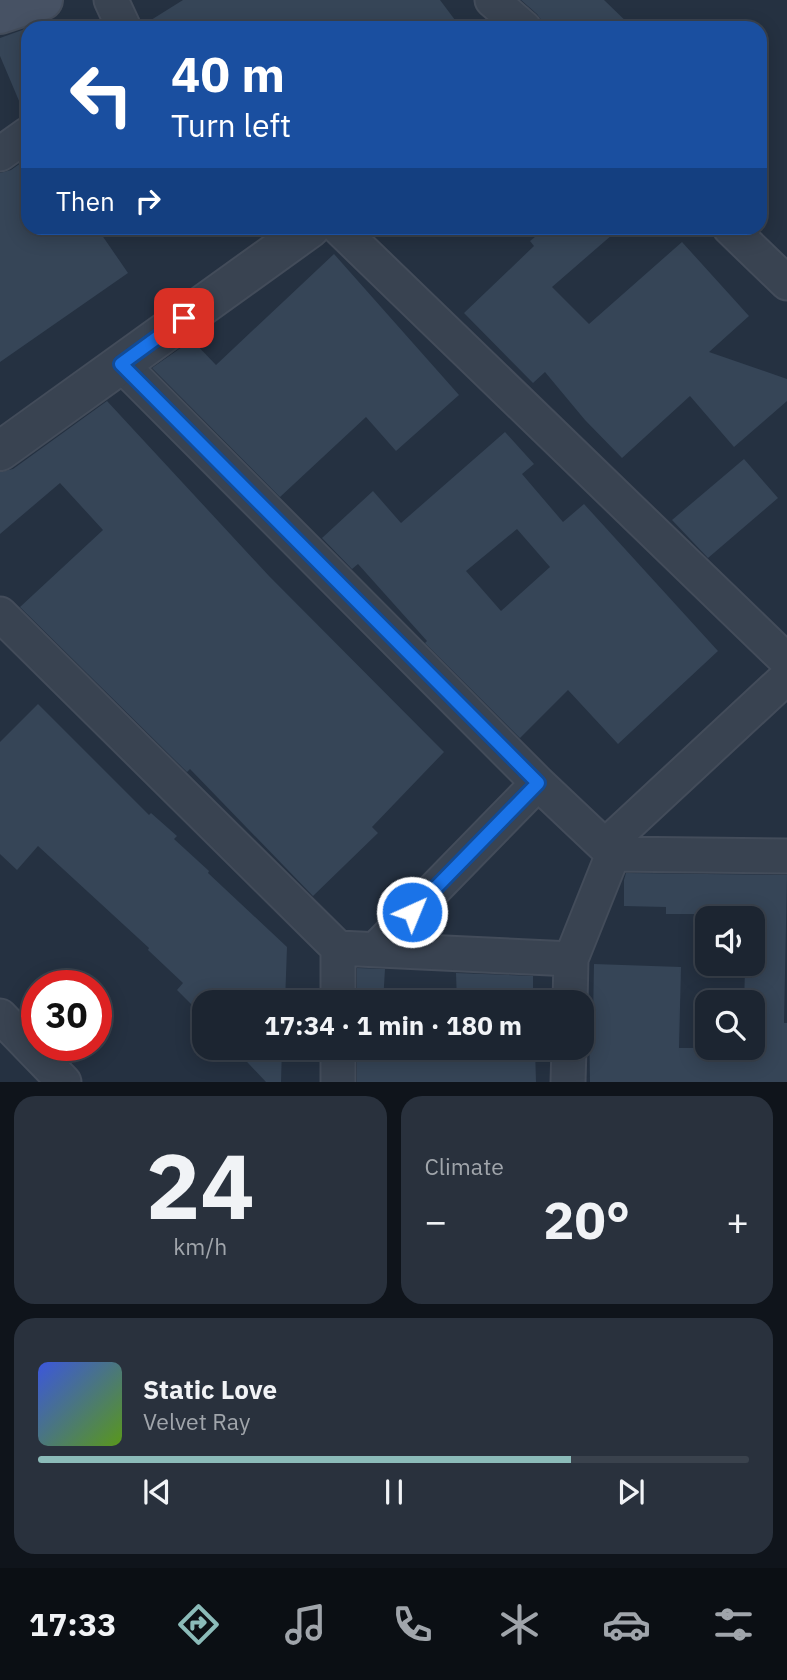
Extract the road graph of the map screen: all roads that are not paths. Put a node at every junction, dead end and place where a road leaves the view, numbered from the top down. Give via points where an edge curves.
1 (43, 0) edge
2 (111, 0) edge
3 (492, 0) edge
4 (0, 14) edge
5 (121, 21) edge
6 (516, 21) edge
7 (21, 139) edge
8 (0, 154) edge
9 (300, 235) edge
10 (346, 235) edge
11 (737, 235) edge
12 (787, 283) edge
13 (121, 364) junction
14 (0, 451) edge
15 (0, 614) edge
16 (787, 661) edge
17 (787, 677) edge
18 (538, 783) junction
19 (609, 850) junction
20 (787, 856) edge
21 (338, 948) junction
22 (376, 949) junction
23 (571, 959) junction
24 (338, 990) edge
25 (570, 990) edge
26 (0, 1016) edge
27 (338, 1060) edge
28 (569, 1060) edge
29 (64, 1082) edge
30 (338, 1082) edge
31 (568, 1082) edge

1 - 4 main road
2 - 5 street
3 - 6 street
7 - 8 street
9 - 13 street
10 - 16 street
11 - 12 street
13 - 14 street
13 - 18 street
15 - 21 street
17 - 19 street
18 - 19 street
18 - 22 street
19 - 20 street
19 - 23 street
21 - 22 street
21 - 24 street
22 - 23 street
23 - 25 street
26 - 29 street
27 - 30 street
28 - 31 street

